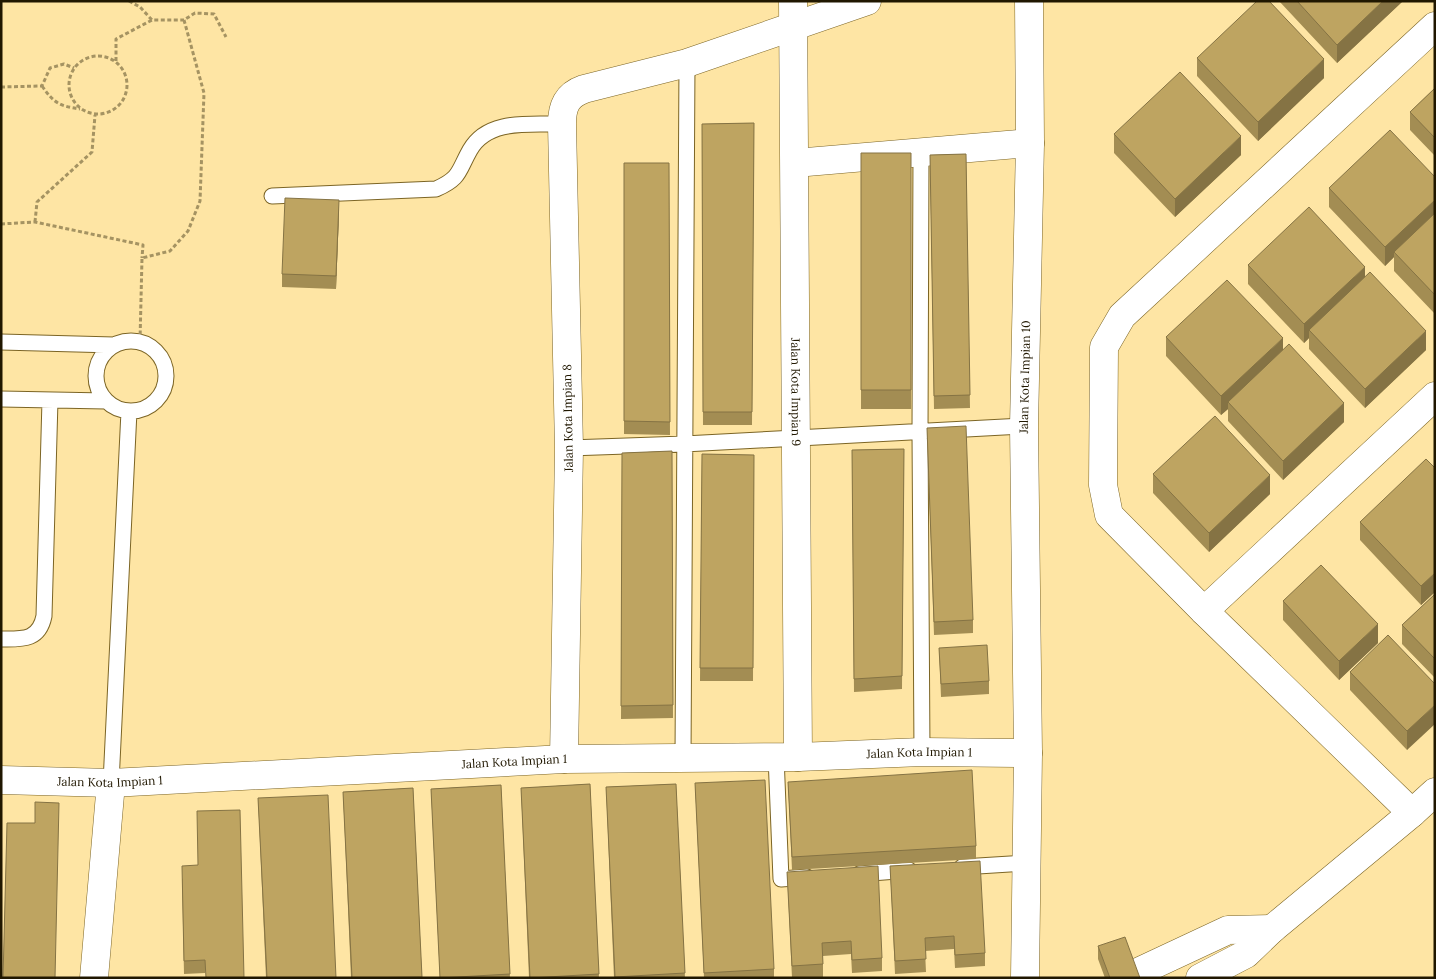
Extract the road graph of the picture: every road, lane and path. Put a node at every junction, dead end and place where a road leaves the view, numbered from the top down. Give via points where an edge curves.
1 (129, 1) edge
2 (867, 1) edge
3 (1030, 1) edge
4 (793, 14) edge
5 (152, 20) junction
6 (184, 20) junction
7 (1435, 26) edge
8 (226, 37) dead end
9 (116, 61) junction
10 (687, 63) junction
11 (74, 68) junction
12 (42, 86) junction
13 (1, 87) edge
14 (81, 109) junction
15 (95, 115) junction
16 (562, 124) junction
17 (1030, 143) junction
18 (921, 153) junction
19 (794, 163) junction
20 (272, 196) dead end
21 (35, 222) junction
22 (1, 224) edge
23 (142, 258) junction
24 (140, 341) junction
25 (1, 342) edge
26 (114, 345) junction
27 (1435, 396) edge
28 (1, 399) edge
29 (50, 400) junction
30 (106, 401) junction
31 (129, 412) junction
32 (1024, 426) junction
33 (920, 432) junction
34 (796, 438) junction
35 (684, 444) junction
36 (569, 448) junction
37 (1204, 611) junction
38 (1, 638) edge
39 (922, 752) junction
40 (1028, 753) junction
41 (787, 757) junction
42 (564, 759) junction
43 (684, 759) junction
44 (1, 780) edge
45 (111, 783) junction
46 (1435, 792) edge
47 (1412, 813) junction
48 (1027, 863) junction
49 (948, 868) edge
50 (928, 869) edge
51 (840, 875) edge
52 (820, 876) edge
53 (1272, 929) junction
54 (1134, 974) edge
55 (94, 978) edge
56 (1025, 978) edge
57 (1200, 978) edge

1 - 5 path
2 - 4 street
3 - 17 street, Jalan Kota Impian 10
4 - 10 street
4 - 19 street, Jalan Kota Impian 9
5 - 6 path
5 - 9 path via 116,39
6 - 8 path via 195,13 214,14
6 - 23 path via 204,93 200,201 188,231 170,251
7 - 37 street via 1122,316 1104,347 1103,485 1109,515
9 - 11 path via 102,55 86,58
9 - 15 path via 126,73 128,88 122,102 110,113
10 - 16 street, Jalan Kota Impian 8 via 584,88 568,98 563,107
10 - 35 lane
11 - 12 path via 64,64 50,68
11 - 14 path via 69,82 71,97
12 - 13 path
12 - 14 path via 63,107
14 - 15 path
15 - 21 path via 92,152 37,202
16 - 20 lane via 509,125 487,132 471,149 456,176 436,189
16 - 36 street, Jalan Kota Impian 8
17 - 18 street
17 - 32 street, Jalan Kota Impian 10
18 - 19 street
18 - 33 lane
19 - 34 street, Jalan Kota Impian 9
21 - 22 path
21 - 23 path via 143,245
23 - 24 path
24 - 26 lane
24 - 31 lane via 161,356 166,368 166,381 162,394 154,403 142,410
25 - 26 lane
26 - 30 lane via 104,353 96,377 98,390
27 - 37 street
28 - 29 lane
29 - 30 lane
29 - 38 lane via 44,616 42,625 30,637
30 - 31 lane
31 - 45 lane
32 - 33 lane
32 - 40 street, Jalan Kota Impian 10
33 - 34 lane
33 - 39 lane
34 - 35 lane
34 - 41 street, Jalan Kota Impian 9
35 - 36 lane
35 - 43 lane
36 - 42 street, Jalan Kota Impian 8
37 - 47 street
39 - 40 street, Jalan Kota Impian 1
39 - 41 street, Jalan Kota Impian 1
40 - 48 street, Jalan Kota Impian 10
41 - 43 street, Jalan Kota Impian 1
41 - 52 lane via 781,879
42 - 43 street, Jalan Kota Impian 1
42 - 45 street, Jalan Kota Impian 1
44 - 45 street, Jalan Kota Impian 1
45 - 55 street
46 - 47 street
47 - 53 street
48 - 49 lane
48 - 56 street, Jalan Kota Impian 10
50 - 51 lane
53 - 54 street via 1228,930
53 - 57 street via 1246,954

